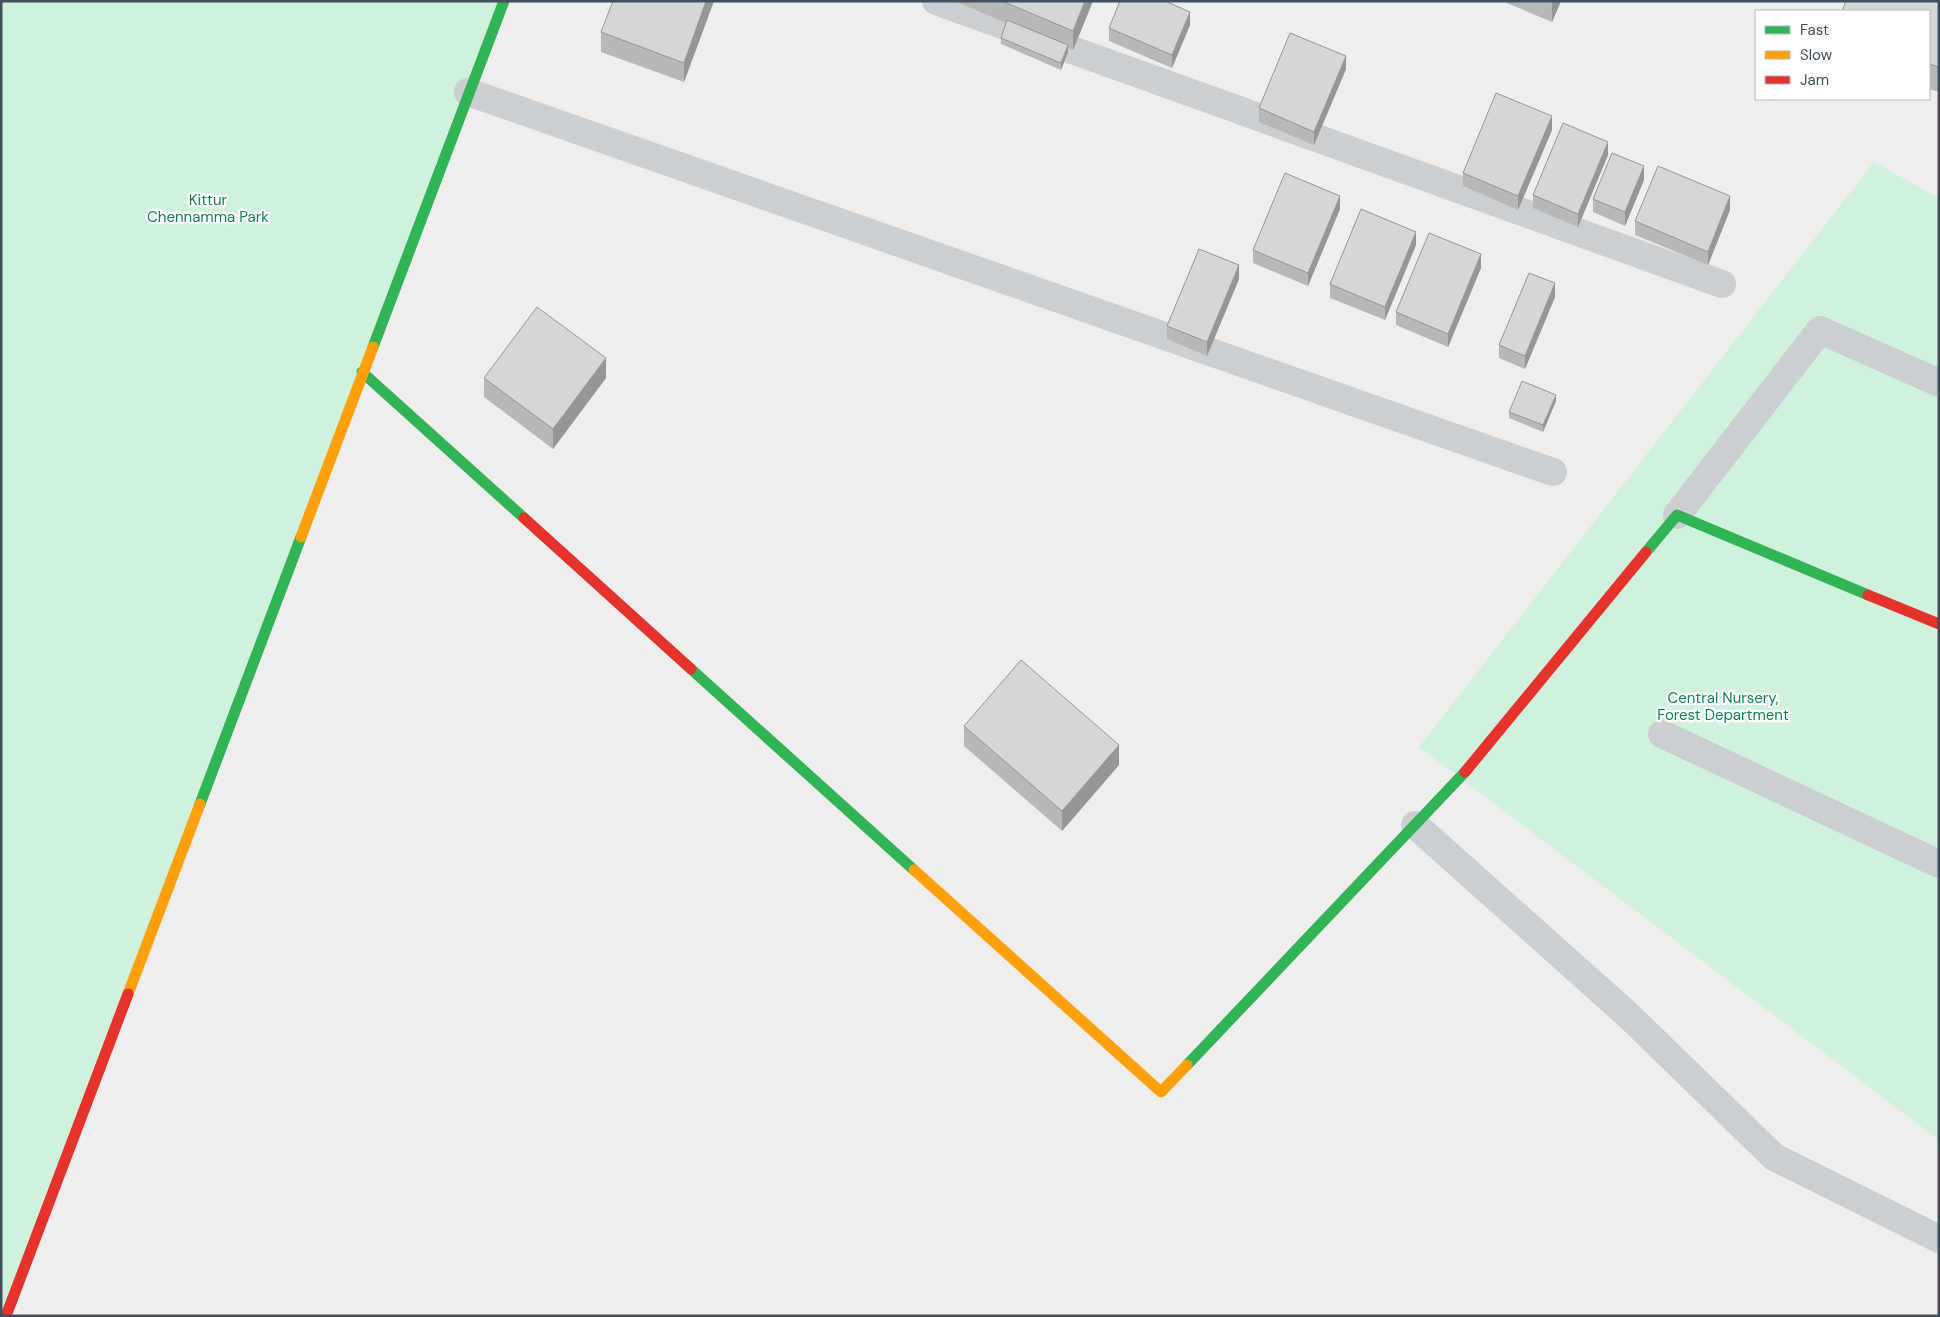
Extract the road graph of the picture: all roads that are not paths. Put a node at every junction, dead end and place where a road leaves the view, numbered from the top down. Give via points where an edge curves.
1 (504, 1) edge
2 (936, 1) edge
3 (468, 92) junction
4 (1722, 284) dead end
5 (362, 372) junction
6 (1939, 383) edge
7 (1552, 472) dead end
8 (1677, 515) junction
9 (1939, 624) edge
10 (1662, 734) dead end
11 (1415, 825) junction
12 (1939, 864) edge
13 (1939, 1239) edge
14 (6, 1316) edge

1 - 3 street
2 - 4 street
3 - 5 street
3 - 7 street
5 - 11 street via 1161,1092
5 - 14 street
6 - 8 street via 1820,330
8 - 9 street
8 - 11 street via 1460,778
10 - 12 street
11 - 13 street via 1629,1016 1774,1157

